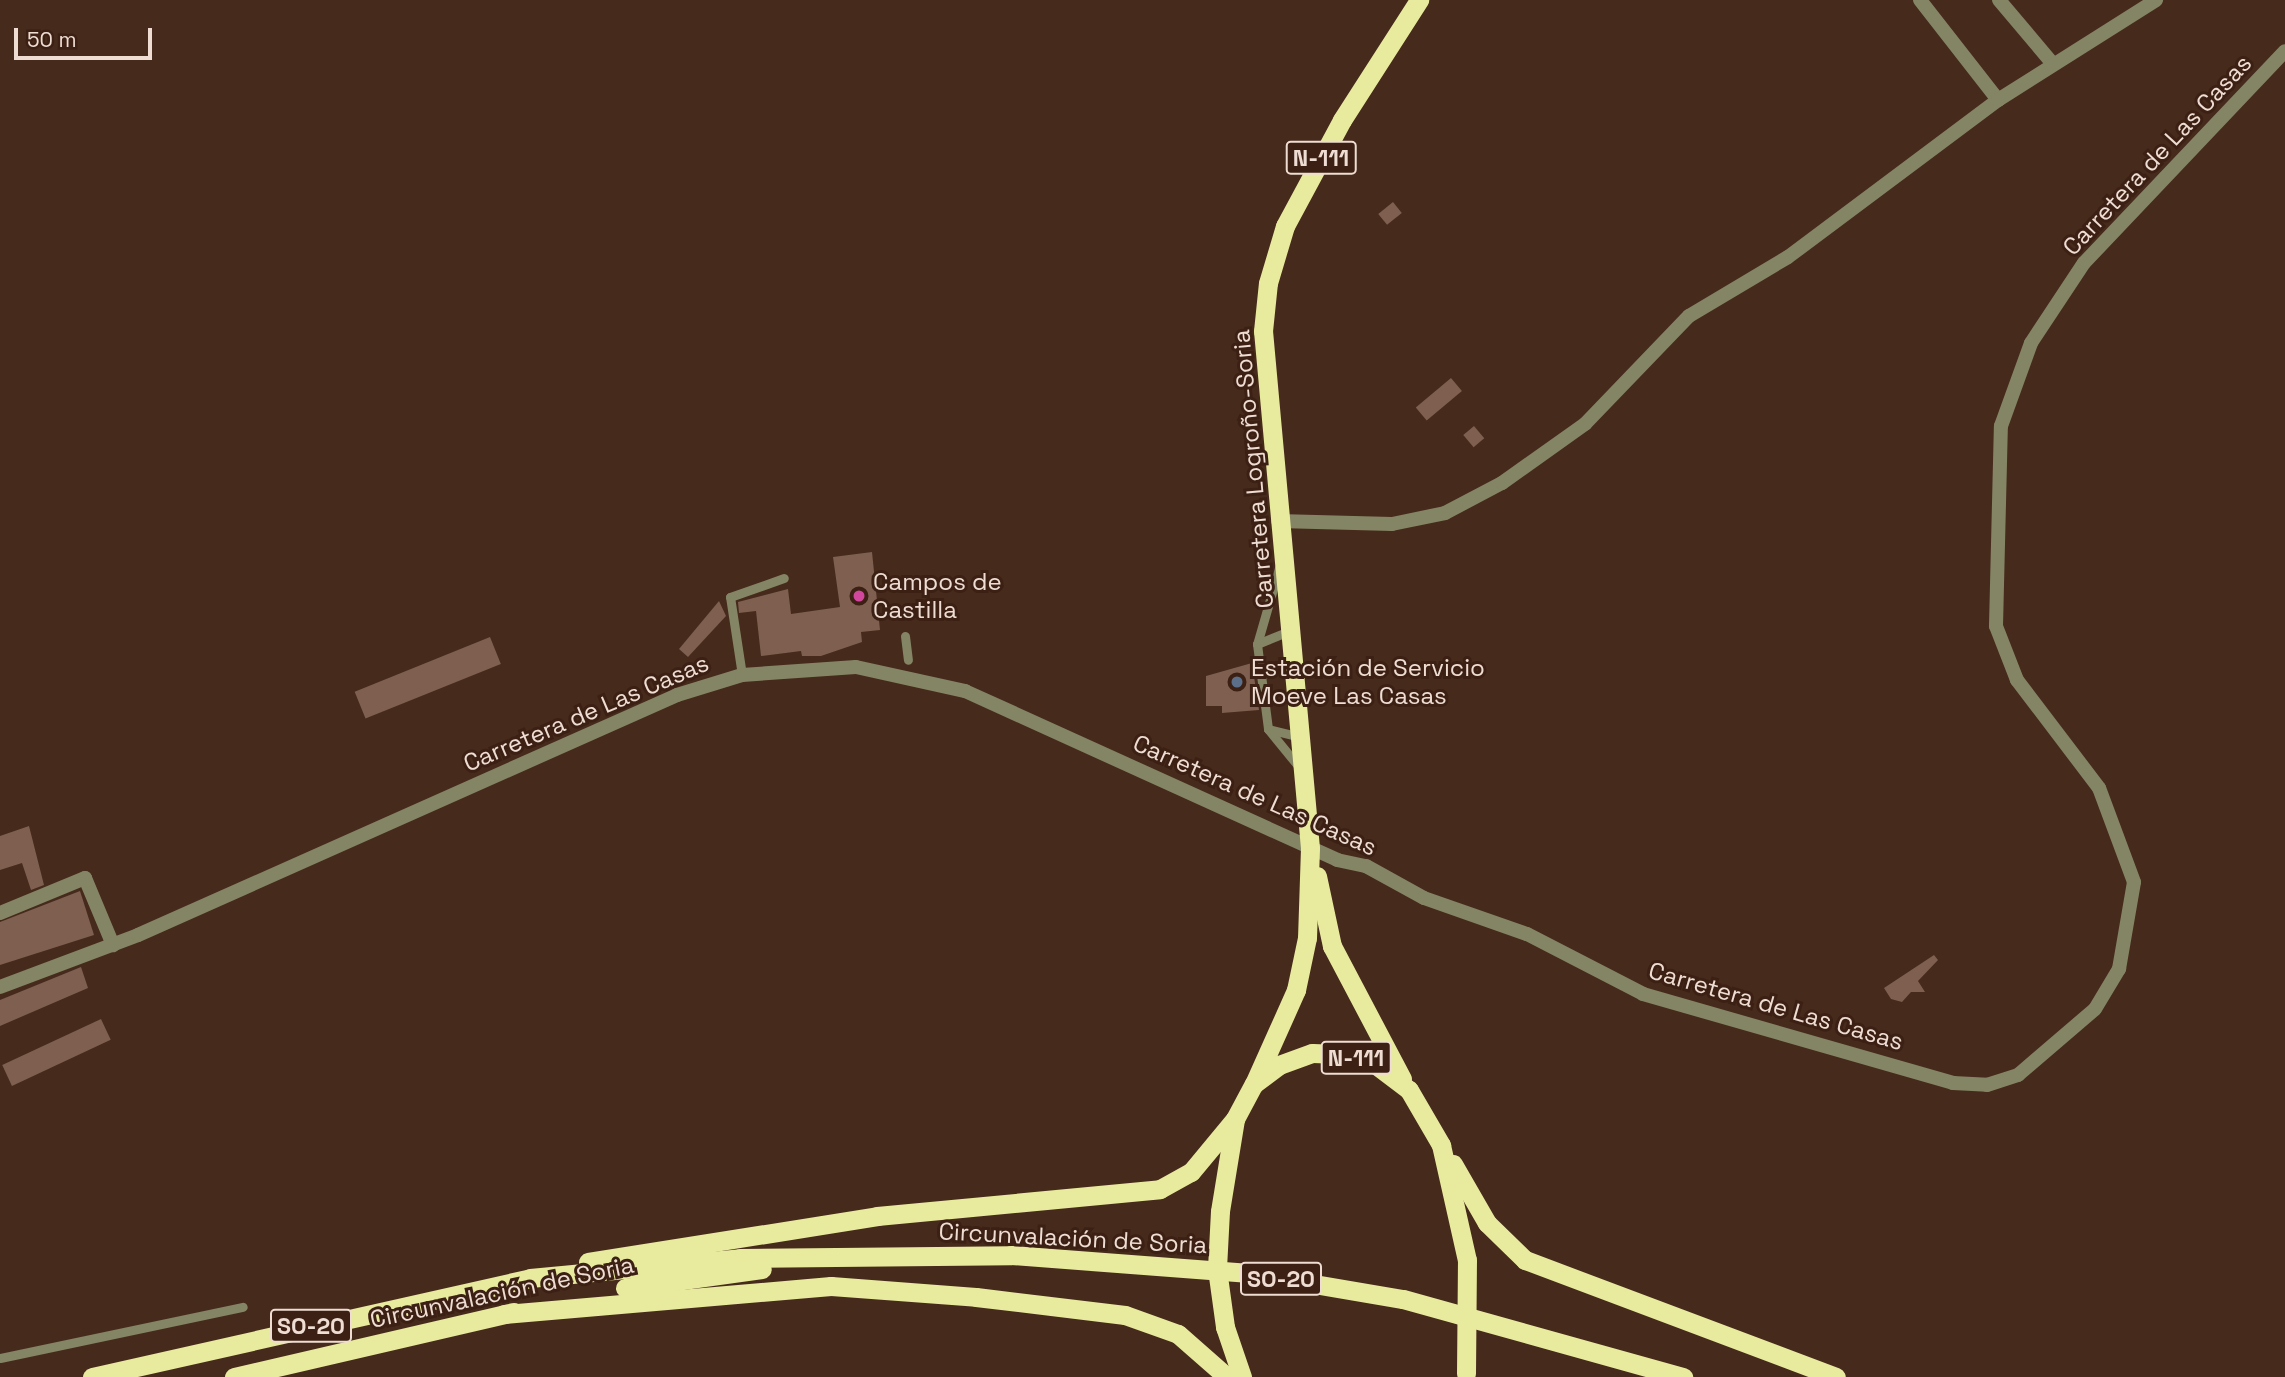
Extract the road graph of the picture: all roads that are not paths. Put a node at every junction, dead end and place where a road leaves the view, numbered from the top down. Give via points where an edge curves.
1 (1419, 0) edge
2 (1920, 0) edge
3 (1999, 0) edge
4 (2156, 0) edge
5 (2285, 51) edge
6 (2053, 64) junction
7 (1998, 100) junction
8 (1278, 522) junction
9 (1282, 557) junction
10 (784, 578) dead end
11 (1291, 630) junction
12 (905, 636) dead end
13 (1257, 644) junction
14 (908, 660) dead end
15 (742, 675) junction
16 (1268, 729) junction
17 (1303, 737) junction
18 (1306, 775) junction
19 (1310, 848) junction
20 (0, 913) edge
21 (113, 945) junction
22 (0, 987) edge
23 (1254, 1084) junction
24 (1409, 1090) junction
25 (1235, 1119) junction
26 (1441, 1145) junction
27 (867, 1258) junction
28 (530, 1278) junction
29 (243, 1307) dead end
30 (504, 1314) junction
31 (0, 1358) edge
32 (1465, 1375) edge
33 (92, 1377) edge
34 (234, 1377) edge
35 (1227, 1377) edge
36 (1242, 1377) edge
37 (1683, 1377) edge
38 (1836, 1377) edge

1 - 8 highway, Carretera Logroño-Soria / N-111 via 1342,120 1285,226 1268,283 1263,331
2 - 7 street
3 - 6 street
4 - 6 street
5 - 19 street, Carretera de Las Casas via 2084,263 2031,343 2001,426 1996,626 2017,680 2099,788 2134,882 2119,969 2095,1009 2018,1075 1987,1084 1953,1083 1643,994 1527,934 1424,898 1366,866
6 - 7 street
7 - 8 street via 1788,257 1689,316 1585,424 1502,483 1445,513 1392,524
8 - 9 highway, Carretera Logroño-Soria / N-111
9 - 11 highway, Carretera Logroño-Soria / N-111
9 - 13 lane
10 - 15 lane via 730,597
11 - 13 lane
11 - 17 highway, Carretera Logroño-Soria / N-111
12 - 14 lane
13 - 16 lane
15 - 19 street, Carretera de Las Casas via 856,667 965,691
15 - 21 street, Carretera de Las Casas via 651,706
16 - 17 lane
16 - 18 lane
17 - 18 highway, Carretera Logroño-Soria / N-111
18 - 19 highway, Carretera Logroño-Soria / N-111
19 - 23 highway, Carretera Logroño-Soria / N-111 via 1307,938 1296,990
19 - 24 highway, Carretera Logroño-Soria / N-111 via 1332,946 1378,1043
20 - 21 street via 85,878
21 - 22 street, Carretera de Las Casas
23 - 24 highway, N-111 via 1312,1053 1342,1054 1372,1062
23 - 25 highway, N-111
24 - 26 highway, N-111
25 - 28 highway, SO-20 via 1191,1172 1160,1189 693,1241
25 - 36 highway, N-111, bridge via 1220,1210 1217,1269 1225,1327
26 - 32 highway, N-111, bridge via 1466,1260
26 - 38 highway via 1487,1223 1525,1260
27 - 28 highway, Circunvalación de Soria / SO-20 via 740,1258
27 - 30 highway, Circunvalación de Soria / SO-20 via 594,1293
27 - 37 highway, Circunvalación de Soria / SO-20 via 1011,1255 1249,1273 1403,1299
28 - 33 highway, Circunvalación de Soria / SO-20
29 - 31 lane
30 - 34 highway, Circunvalación de Soria / SO-20
30 - 35 highway, SO-20 via 831,1286 976,1297 1125,1315 1178,1334

